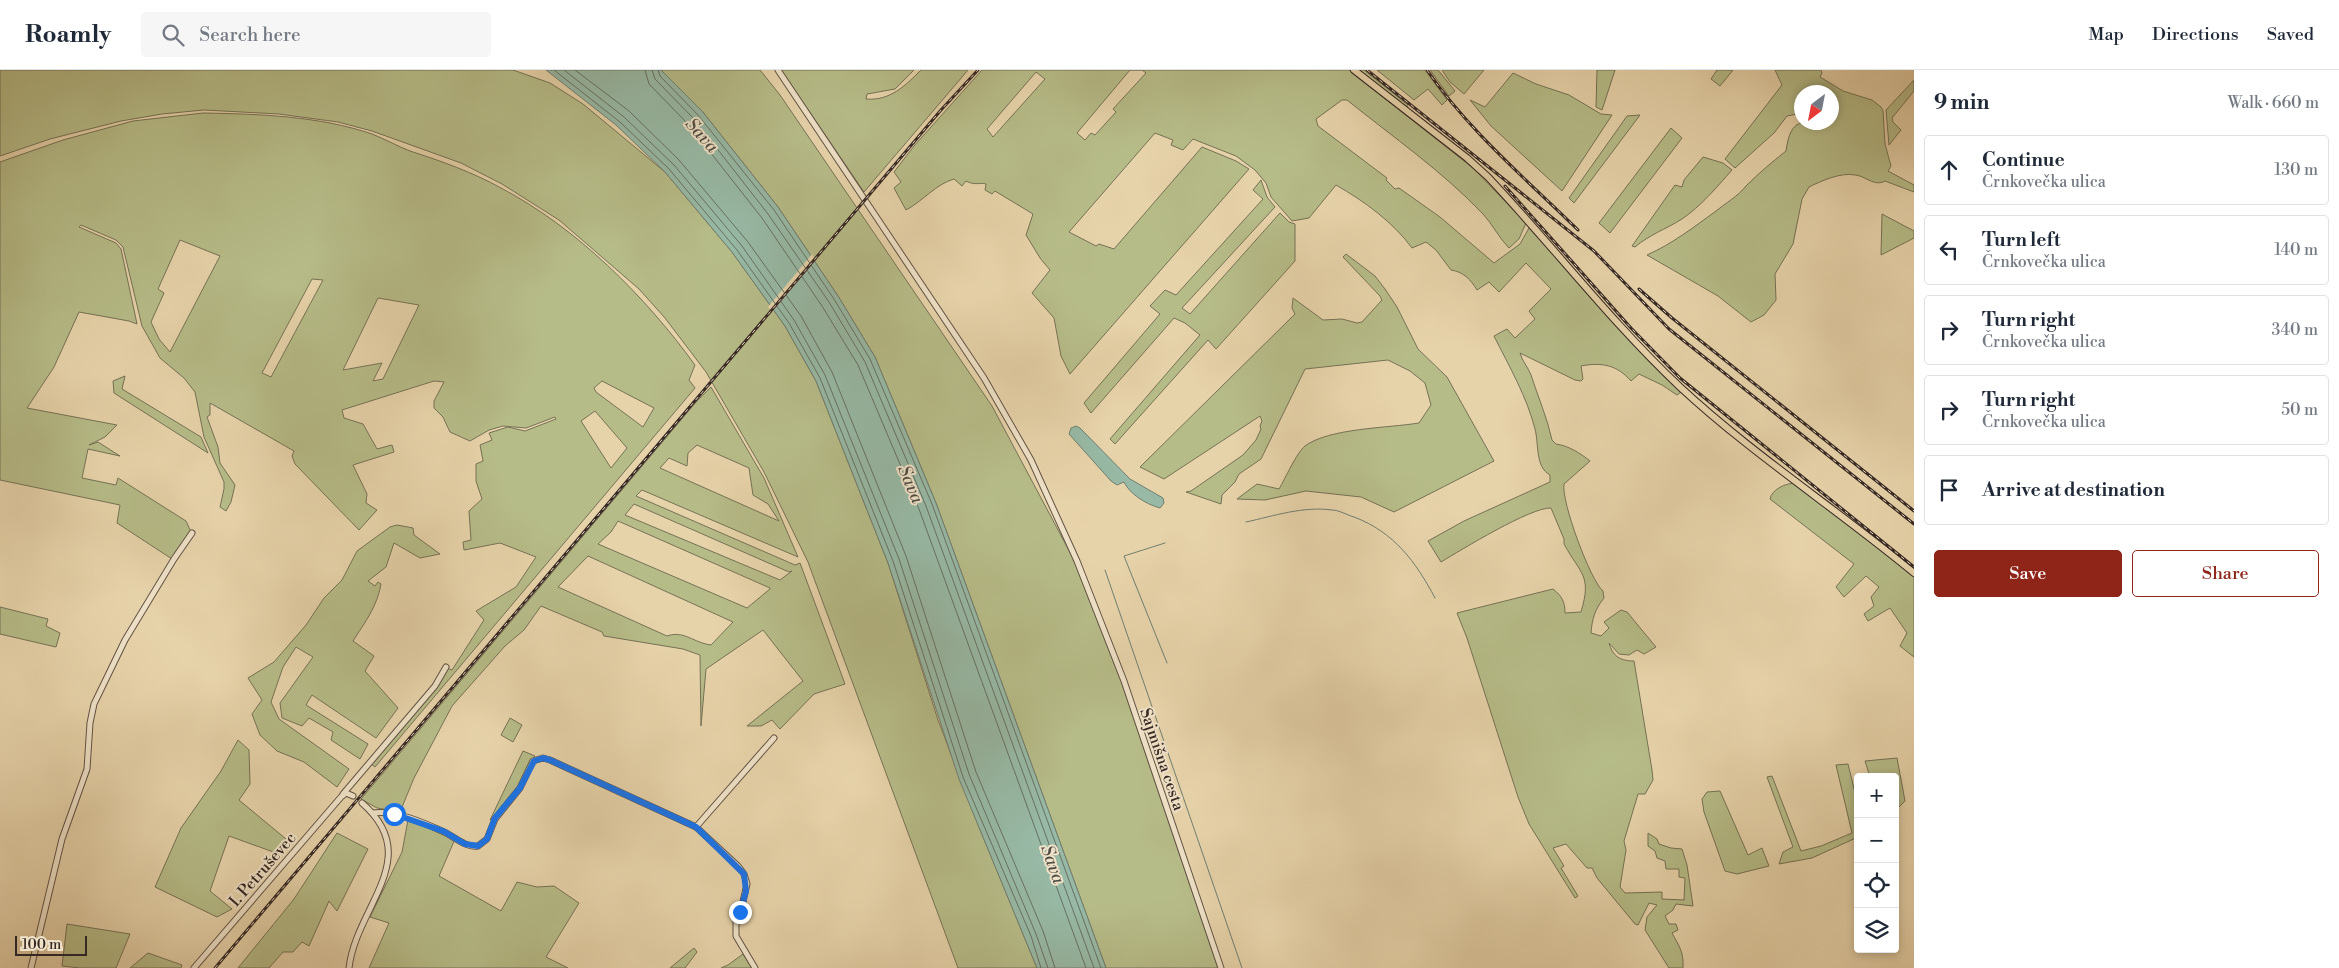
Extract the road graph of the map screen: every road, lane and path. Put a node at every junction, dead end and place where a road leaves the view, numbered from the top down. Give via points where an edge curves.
1 (778, 70) edge
2 (1354, 70) edge
3 (192, 533) dead end
4 (1914, 573) edge
5 (446, 667) dead end
6 (774, 738) dead end
7 (343, 795) junction
8 (353, 796) dead end
9 (362, 803) dead end
10 (373, 813) junction
11 (696, 827) junction
12 (31, 968) edge
13 (194, 968) edge
14 (349, 968) edge
15 (755, 968) edge
16 (1221, 968) edge

1 - 16 street, Sajmišna cesta via 988,385 1022,443 1077,561 1124,681
2 - 4 main road via 1488,177 1681,388
3 - 12 street via 125,640 94,704 87,769 62,840
5 - 7 street, I. Petruševec via 435,686
6 - 11 street
7 - 8 street
7 - 13 street, I. Petruševec
9 - 10 street
10 - 11 street via 394,814 443,831 465,844 478,846 487,839 495,818 520,788 534,761 543,758
10 - 14 street via 388,837 389,862 356,939
11 - 15 street via 744,874 746,891 736,920 736,936

